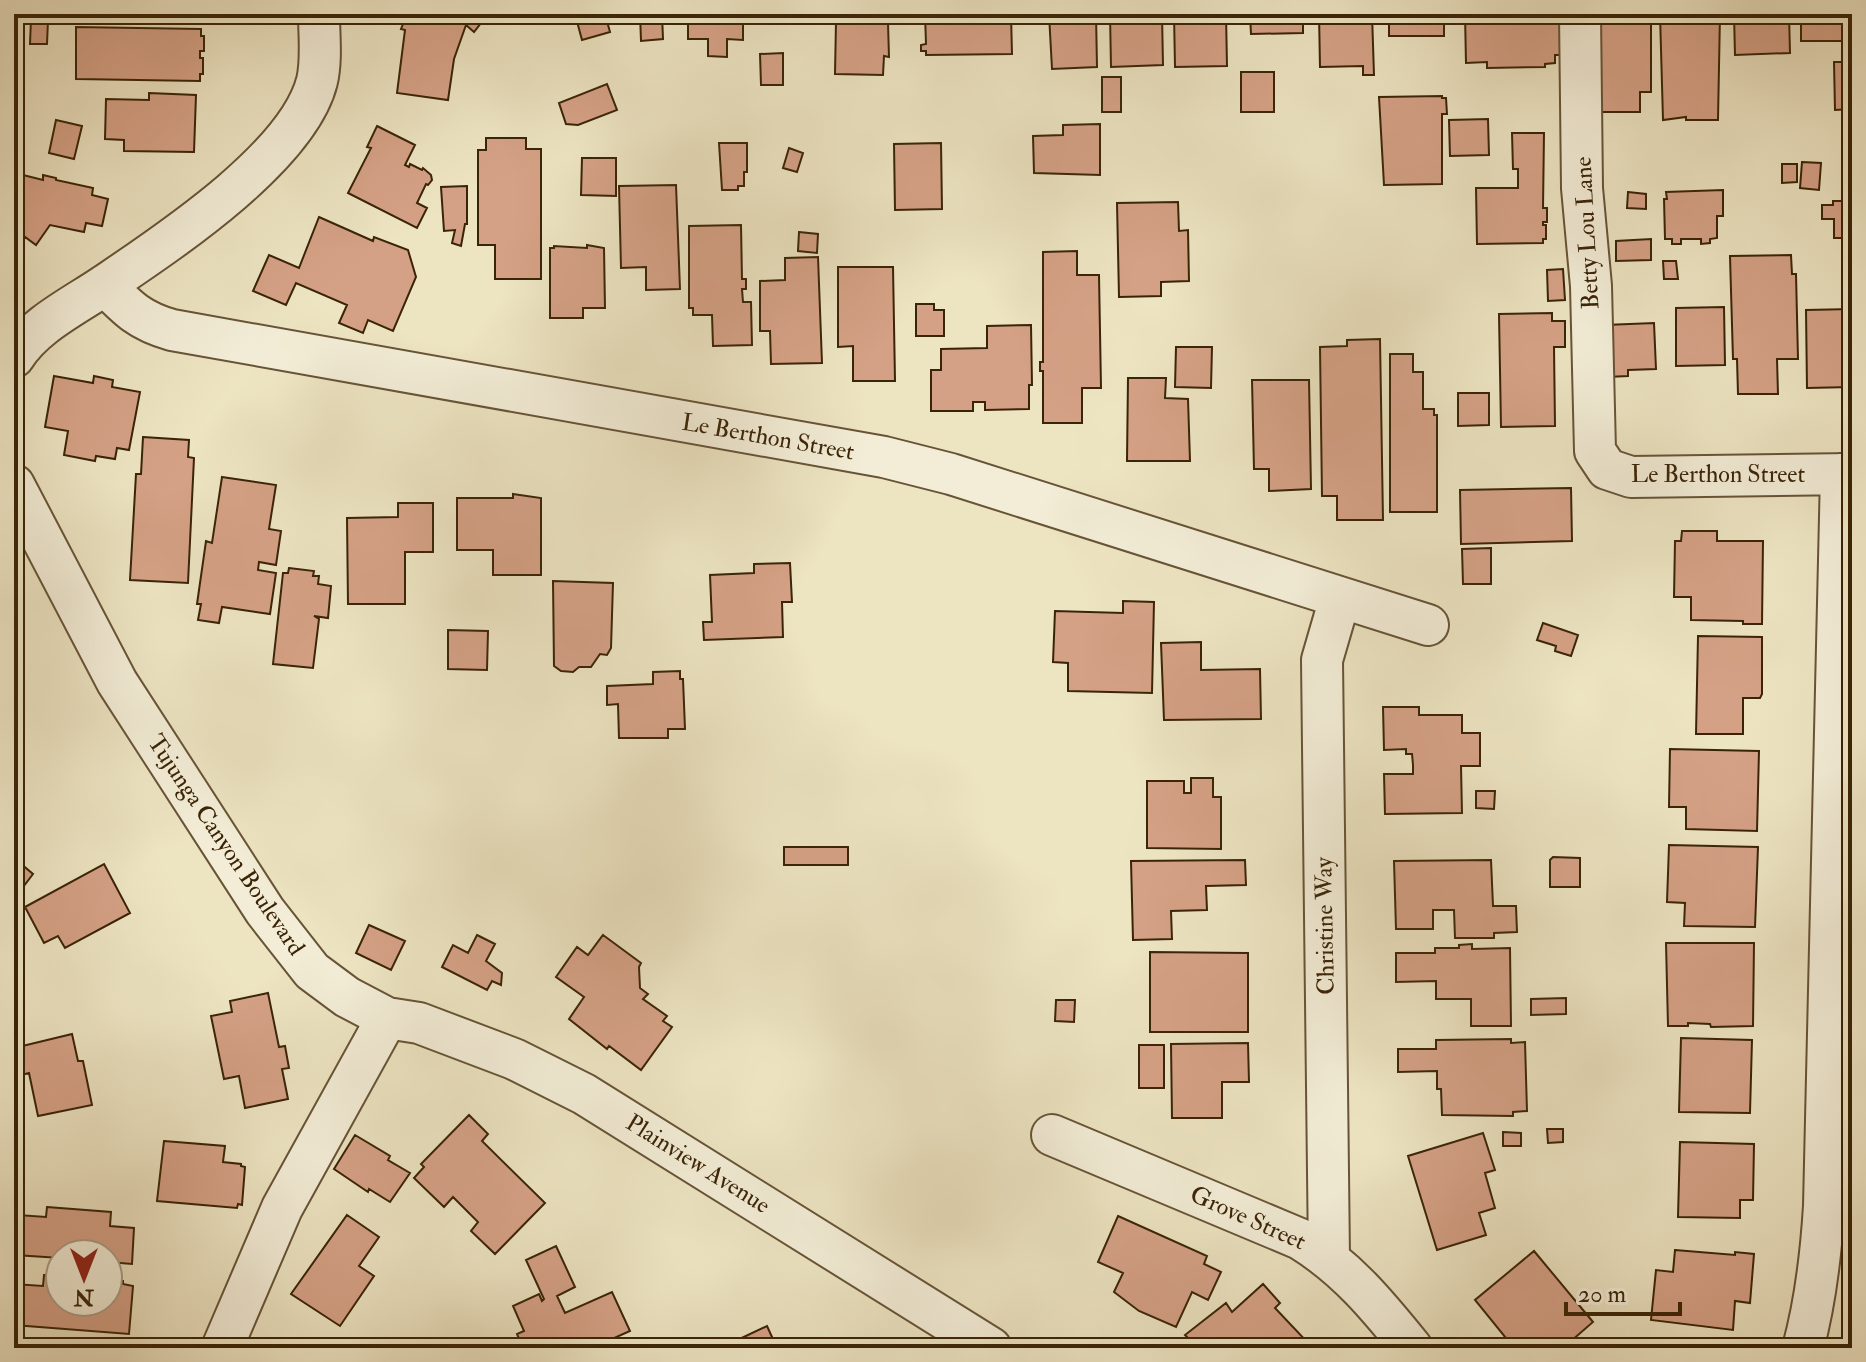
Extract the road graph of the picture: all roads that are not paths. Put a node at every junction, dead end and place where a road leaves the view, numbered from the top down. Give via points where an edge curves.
1 (319, 14) edge
2 (1580, 14) edge
3 (105, 285) junction
4 (16, 348) edge
5 (1595, 451) joint
6 (1847, 474) edge
7 (14, 485) edge
8 (1340, 598) junction
9 (1428, 625) dead end
10 (387, 1018) junction
11 (1052, 1135) dead end
12 (1329, 1257) junction
13 (222, 1348) edge
14 (991, 1348) edge
15 (1412, 1348) edge
16 (1803, 1348) edge

1 - 3 street via 317,81 286,140 203,216
2 - 5 street, Betty Lou Lane
3 - 4 street
3 - 8 street, Le Berthon Street via 134,314 172,330 884,457
5 - 6 street, Le Berthon Street via 1607,469 1631,477
6 - 16 street via 1824,1206 1815,1306
7 - 10 street, Tujunga Canyon Boulevard via 117,682 265,911 329,986
8 - 9 street, Le Berthon Street
8 - 12 street, Christine Way via 1322,660
10 - 13 street via 282,1208
10 - 14 street, Plainview Avenue via 419,1023 514,1059 584,1094
11 - 12 street, Grove Street via 1272,1226
12 - 15 street, Grove Street

